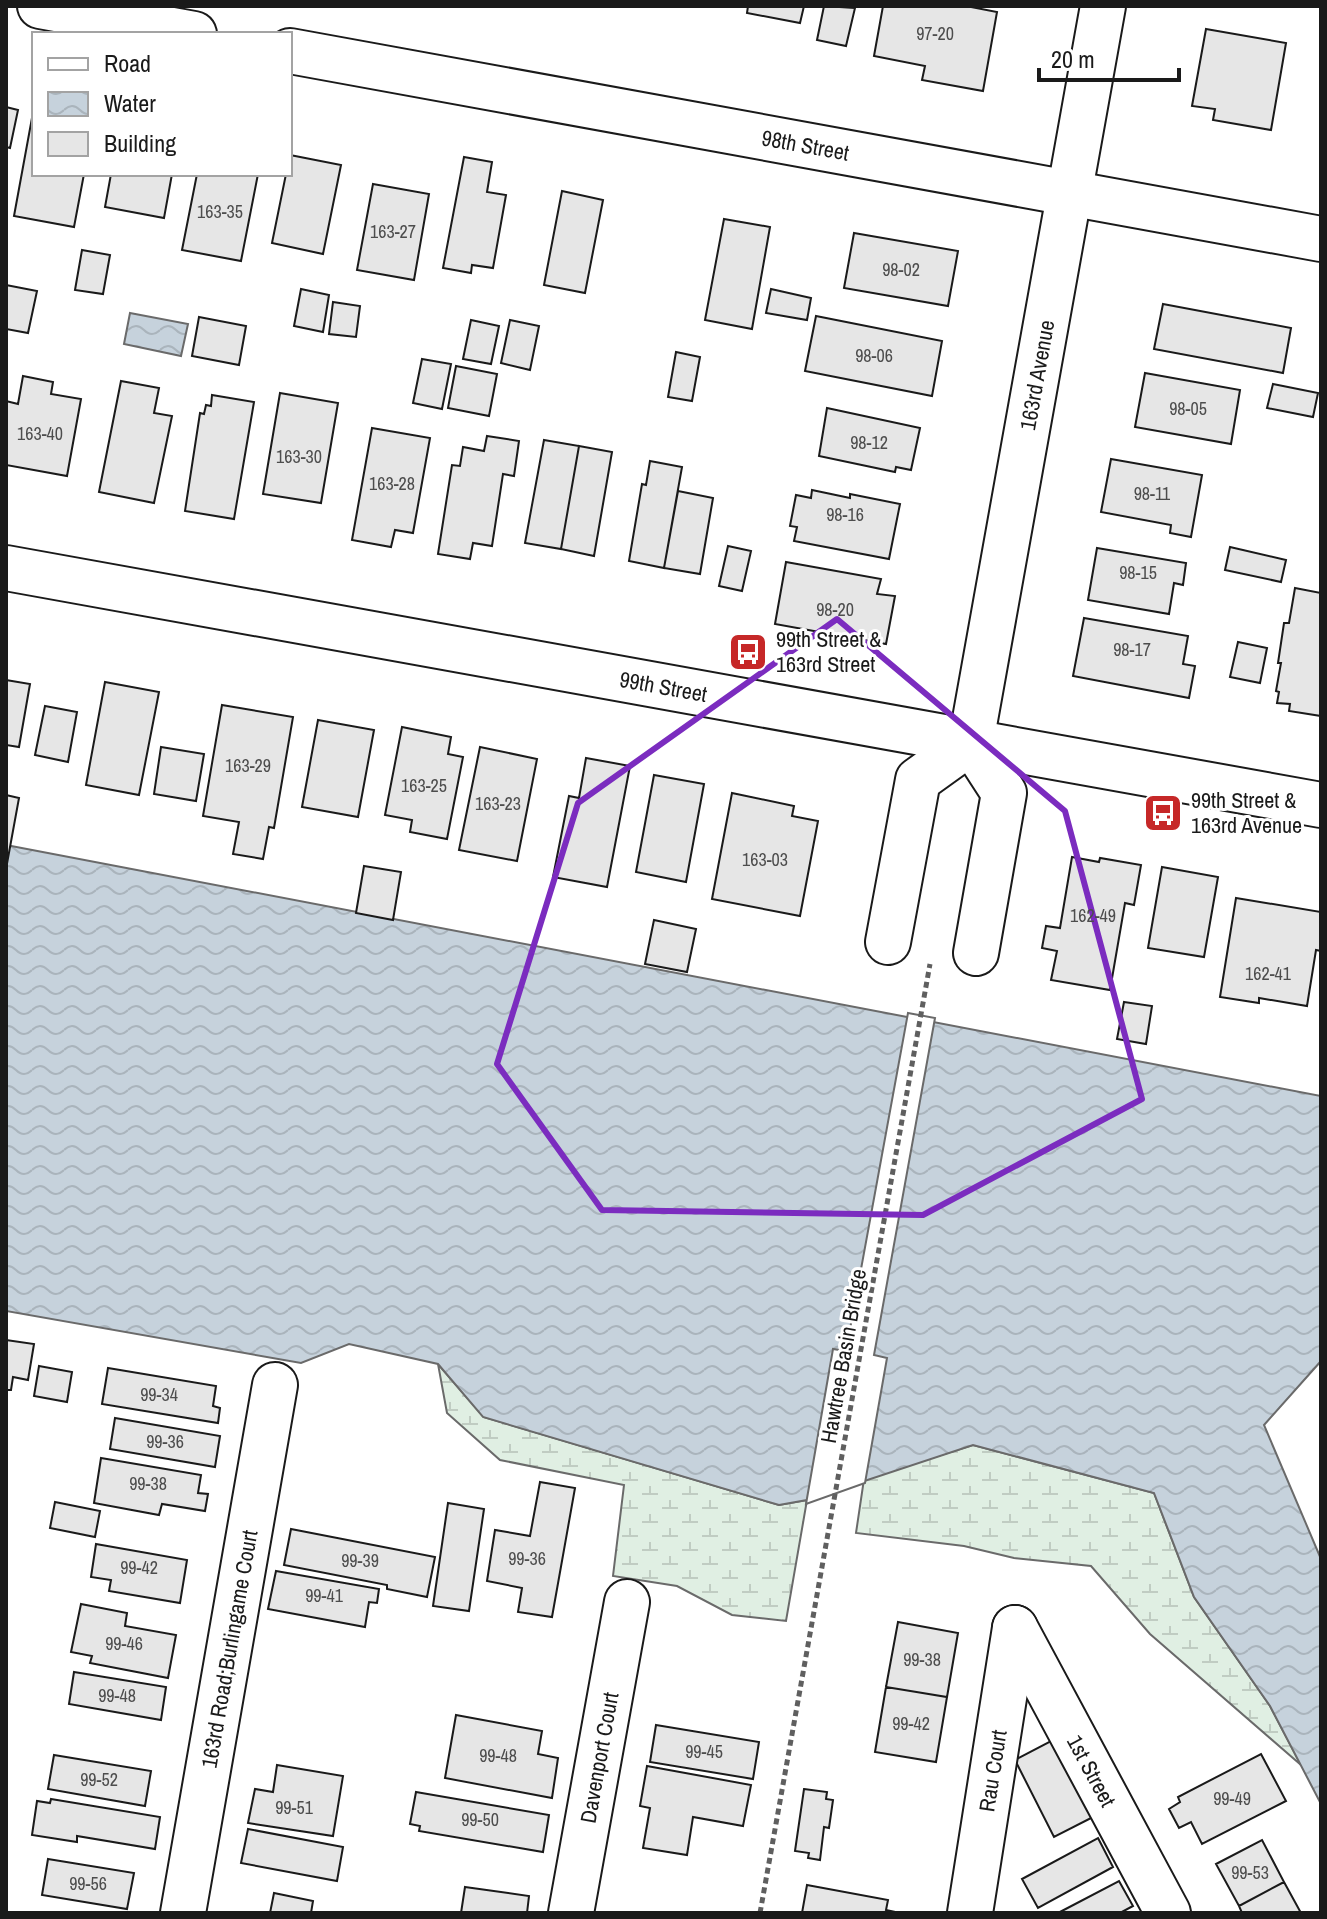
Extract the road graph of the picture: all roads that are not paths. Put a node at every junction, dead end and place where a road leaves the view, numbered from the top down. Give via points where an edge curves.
1 (40, 6) edge
2 (1103, 6) edge
3 (183, 32) edge
4 (292, 51) edge
5 (1069, 193) junction
6 (1321, 239) edge
7 (6, 568) edge
8 (971, 742) junction
9 (1321, 805) edge
10 (888, 942) dead end
11 (976, 953) dead end
12 (275, 1385) dead end
13 (627, 1602) dead end
14 (1015, 1628) joint
15 (183, 1913) edge
16 (571, 1913) edge
17 (970, 1913) edge
18 (1168, 1913) edge

1 - 3 street
2 - 5 street, 163rd Avenue
4 - 5 street, 98th Street
5 - 6 street, 98th Street
5 - 8 street, 163rd Avenue
7 - 8 street, 99th Street
8 - 9 street, 99th Street
8 - 10 street via 918,780
8 - 11 street via 1004,793
12 - 15 street, 163rd Road;Burlingame Court
13 - 16 street, Davenport Court
14 - 17 street, Rau Court
14 - 18 street, 1st Street

